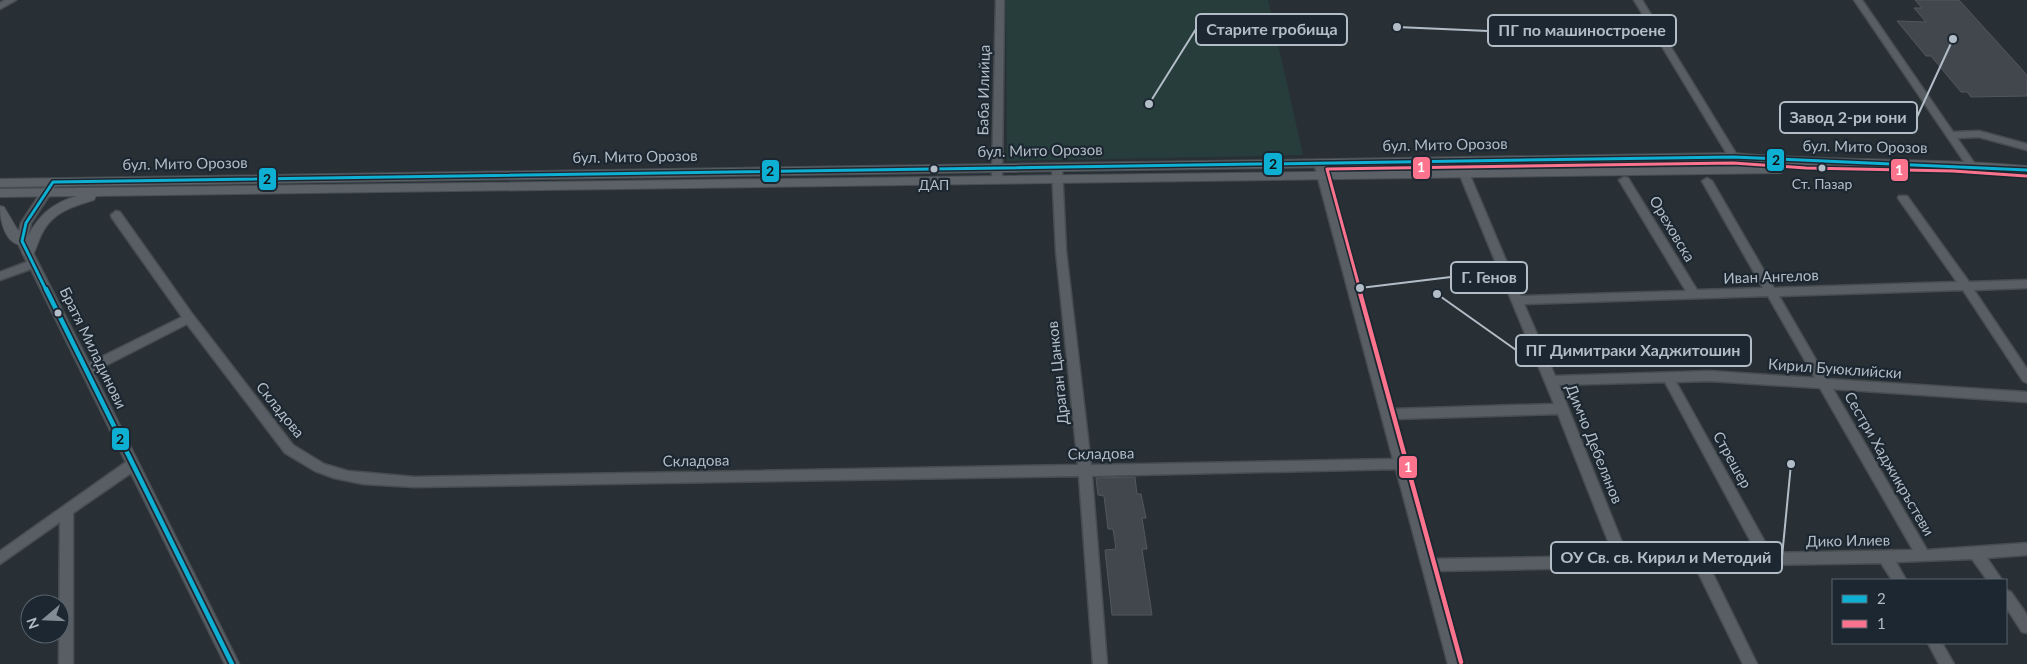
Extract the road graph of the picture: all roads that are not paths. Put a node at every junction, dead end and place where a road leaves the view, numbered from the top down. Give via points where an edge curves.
1 (12, 0) edge
2 (1000, 0) edge
3 (1638, 0) edge
4 (1858, 0) edge
5 (0, 6) edge
6 (1950, 135) junction
7 (2027, 147) edge
8 (1733, 158) junction
9 (1970, 164) junction
10 (1321, 169) junction
11 (1741, 170) junction
12 (2027, 170) edge
13 (1057, 173) junction
14 (1464, 173) junction
15 (997, 174) junction
16 (2027, 176) edge
17 (1624, 180) dead end
18 (1707, 181) dead end
19 (53, 182) junction
20 (0, 183) edge
21 (111, 191) junction
22 (45, 192) junction
23 (0, 193) edge
24 (1903, 198) dead end
25 (0, 210) edge
26 (116, 215) dead end
27 (25, 246) junction
28 (34, 264) junction
29 (0, 276) edge
30 (2027, 284) edge
31 (1966, 286) junction
32 (1771, 292) junction
33 (1694, 294) junction
34 (1517, 300) junction
35 (188, 318) junction
36 (86, 370) junction
37 (1668, 377) junction
38 (2027, 378) edge
39 (1551, 381) junction
40 (1824, 383) junction
41 (2027, 397) edge
42 (1562, 409) junction
43 (1388, 414) junction
44 (133, 464) junction
45 (1401, 464) junction
46 (1085, 470) junction
47 (67, 511) junction
48 (2027, 549) edge
49 (1975, 552) junction
50 (1923, 556) junction
51 (1885, 557) junction
52 (0, 558) edge
53 (1767, 559) junction
54 (1699, 560) junction
55 (1623, 562) junction
56 (1428, 565) junction
57 (1898, 579) edge
58 (1994, 579) edge
59 (2007, 597) edge
60 (2027, 627) edge
61 (1936, 644) edge
62 (66, 664) edge
63 (232, 664) edge
64 (1100, 664) edge
65 (1455, 664) edge
66 (1750, 664) edge
67 (1947, 664) edge

1 - 5 street
2 - 15 street, Баба Илийца
3 - 8 street
4 - 6 street
6 - 7 street via 1979,134
6 - 9 street
8 - 9 main road, бул. Мито Орозов via 1778,162
8 - 10 main road, бул. Мито Орозов
8 - 11 street
9 - 12 main road, бул. Мито Орозов
10 - 13 main road, бул. Мито Орозов
10 - 14 main road, бул. Мито Орозов
10 - 43 street
11 - 14 main road, бул. Мито Орозов
11 - 16 main road, бул. Мито Орозов via 1974,171
13 - 15 main road, бул. Мито Орозов
13 - 46 street, Драган Цанков via 1061,251
14 - 34 street, Димчо Дебелянов
15 - 19 main road, бул. Мито Орозов
15 - 21 main road, бул. Мито Орозов
17 - 33 street, Ореховска
18 - 32 street, Сестри Хаджикръстеви
19 - 20 main road, бул. Мито Орозов
19 - 22 street
21 - 22 main road, бул. Мито Орозов
21 - 27 main road via 67,204 48,215
22 - 23 main road, бул. Мито Орозов
22 - 27 street via 26,222
24 - 31 street
25 - 27 main road via 12,232
26 - 35 street, Складова
27 - 28 street, Братя Миладинови
28 - 29 street
28 - 36 street, Братя Миладинови
30 - 31 street, Иван Ангелов
31 - 32 street, Иван Ангелов
31 - 38 street
32 - 33 street, Иван Ангелов
32 - 40 street, Сестри Хаджикръстеви
33 - 34 street, Иван Ангелов
34 - 39 street, Димчо Дебелянов
35 - 36 street
35 - 46 street, Складова via 290,449 309,463 360,480 414,482
36 - 44 street, Братя Миладинови
37 - 39 street, Кирил Буюклийски
37 - 40 street, Кирил Буюклийски via 1710,376
37 - 53 street, Стрешер
39 - 42 street, Димчо Дебелянов
40 - 41 street, Кирил Буюклийски
40 - 50 street, Сестри Хаджикръстеви
42 - 43 street
42 - 55 street, Димчо Дебелянов
43 - 45 street
44 - 47 street
44 - 63 street, Братя Миладинови
45 - 46 street, Складова
45 - 56 street
46 - 64 street, Драган Цанков
47 - 52 street
47 - 62 street
48 - 49 street, Дико Илиев
49 - 50 street, Дико Илиев
49 - 58 street
50 - 51 street, Дико Илиев
51 - 53 street, Дико Илиев
51 - 57 street
53 - 54 street, Дико Илиев
54 - 55 street, Дико Илиев
54 - 66 street
55 - 56 street, Дико Илиев
56 - 65 street
59 - 60 street
61 - 67 street

